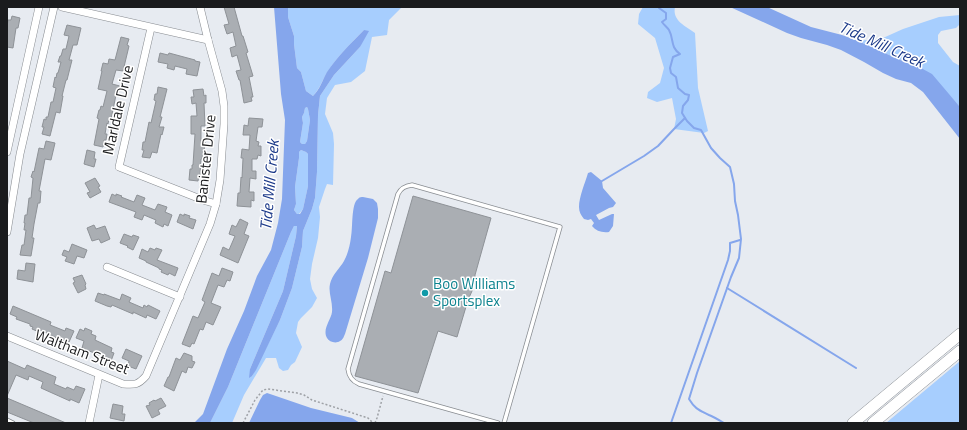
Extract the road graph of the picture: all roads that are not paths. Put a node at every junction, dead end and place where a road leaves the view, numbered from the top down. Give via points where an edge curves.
1 (39, 7) edge
2 (54, 7) edge
3 (62, 7) edge
4 (200, 7) edge
5 (151, 28) junction
6 (208, 40) junction
7 (7, 152) edge
8 (216, 204) junction
9 (7, 232) edge
10 (107, 267) dead end
11 (180, 297) junction
12 (960, 334) edge
13 (7, 336) edge
14 (960, 351) edge
15 (100, 375) junction
16 (146, 376) joint
17 (7, 420) edge
18 (13, 423) edge
19 (89, 423) edge
20 (498, 423) edge
21 (504, 423) edge
22 (853, 423) edge
23 (873, 423) edge

1 - 7 street
2 - 9 street via 21,147
3 - 5 street
4 - 6 street, Banister Drive
5 - 6 street
5 - 8 street, Marldale Drive via 119,167
6 - 8 street, Banister Drive via 224,106 220,180
8 - 11 street, Banister Drive
10 - 11 street
11 - 16 street, Banister Drive
12 - 22 main road
13 - 15 street, Waltham Street
14 - 23 main road
15 - 16 street, Waltham Street via 133,385 140,383
15 - 19 street
17 - 18 lane
20 - 21 lane via 354,382 350,377 348,369 398,194 406,186 412,185 560,227

